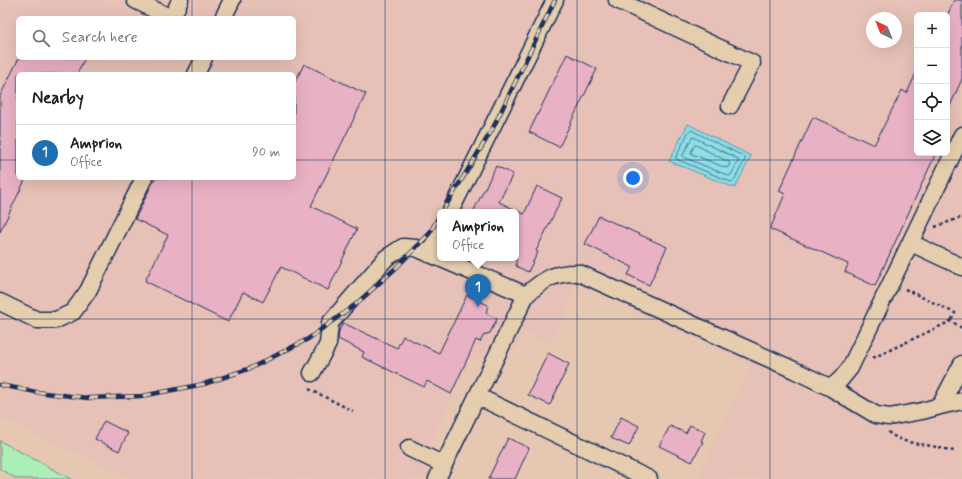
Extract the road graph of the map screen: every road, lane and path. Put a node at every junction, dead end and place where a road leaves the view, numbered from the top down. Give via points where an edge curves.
1 (135, 0) edge
2 (180, 0) edge
3 (232, 0) edge
4 (555, 0) edge
5 (617, 0) edge
6 (167, 16) edge
7 (172, 16) edge
8 (224, 16) edge
9 (203, 60) edge
10 (197, 72) edge
11 (730, 106) dead end
12 (962, 135) edge
13 (143, 180) edge
14 (451, 209) edge
15 (962, 217) edge
16 (437, 238) edge
17 (913, 239) junction
18 (429, 254) junction
19 (437, 257) edge
20 (446, 261) edge
21 (962, 267) edge
22 (892, 282) junction
23 (526, 295) junction
24 (0, 302) edge
25 (950, 321) junction
26 (962, 328) edge
27 (855, 358) junction
28 (962, 364) edge
29 (308, 380) joint
30 (831, 388) junction
31 (477, 396) junction
32 (962, 401) edge
33 (940, 406) junction
34 (352, 411) dead end
35 (876, 415) junction
36 (409, 448) dead end
37 (954, 451) dead end
38 (444, 465) junction
39 (437, 479) edge
40 (649, 479) edge

1 - 6 street
2 - 7 street
3 - 8 street
4 - 14 street
5 - 11 street via 752,63
9 - 10 street
12 - 17 street
13 - 24 street via 88,292 73,312 56,320 37,320
15 - 17 path
16 - 18 street
17 - 21 street
17 - 22 street
18 - 19 street
18 - 29 street via 416,248 403,247 386,258 330,323 328,344
20 - 23 street
22 - 25 path via 955,313
22 - 27 street
23 - 30 street via 541,281 566,273 579,273
23 - 31 street
25 - 26 path
25 - 27 path via 866,361
27 - 30 street via 850,368
28 - 33 street
29 - 34 path
30 - 35 street
31 - 38 street
31 - 40 street
32 - 33 street
33 - 35 street via 889,417
35 - 37 path via 883,428 900,440
36 - 38 street
38 - 39 street

